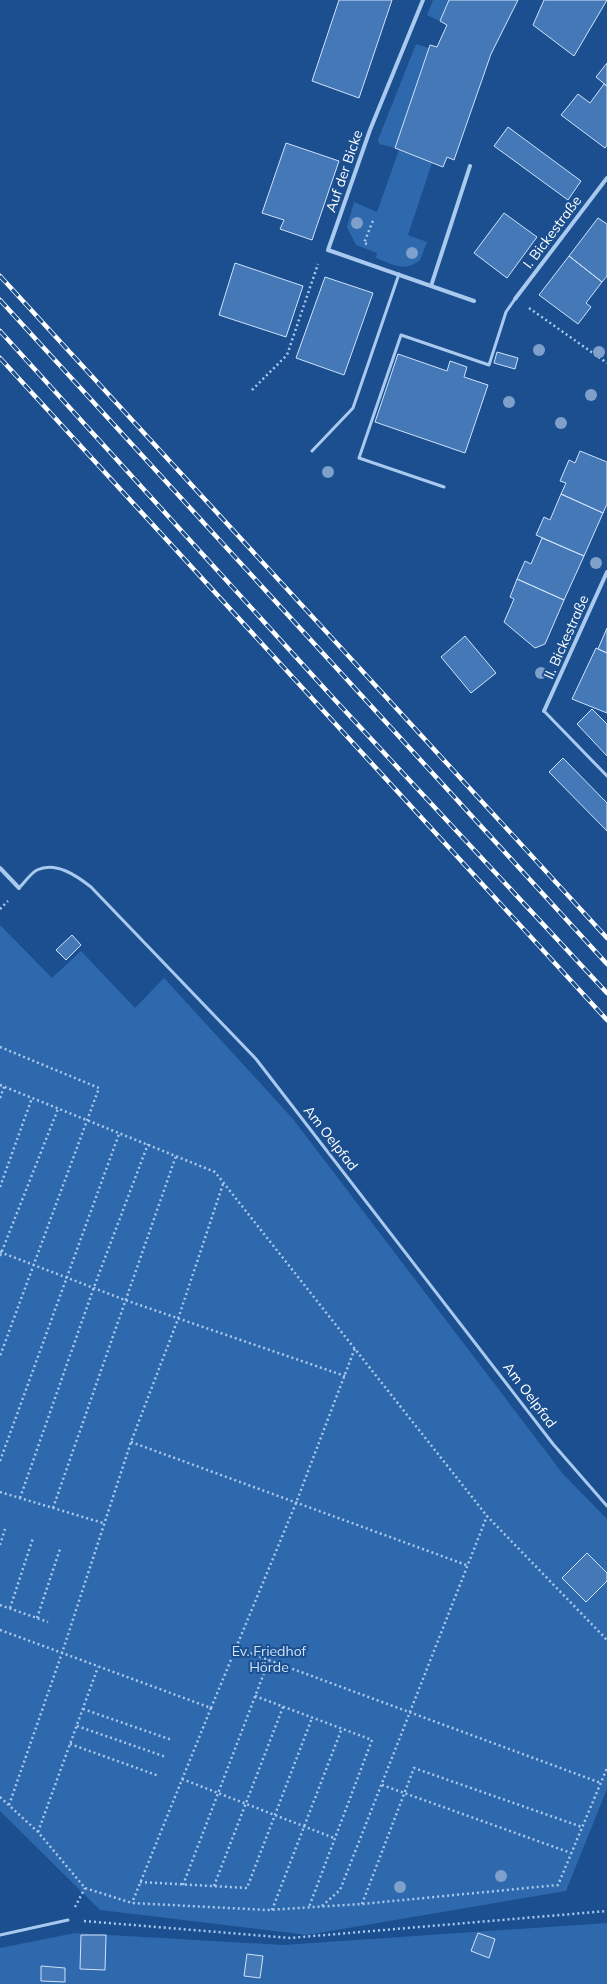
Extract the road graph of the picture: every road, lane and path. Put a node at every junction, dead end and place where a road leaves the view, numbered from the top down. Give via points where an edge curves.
1 (423, 0) edge
2 (470, 166) dead end
3 (607, 178) edge
4 (374, 218) dead end
5 (371, 246) dead end
6 (328, 250) junction
7 (399, 274) junction
8 (431, 286) junction
9 (515, 299) junction
10 (474, 300) dead end
11 (607, 363) edge
12 (252, 390) dead end
13 (312, 451) dead end
14 (444, 487) dead end
15 (607, 572) edge
16 (544, 711) joint
17 (607, 776) edge
18 (0, 868) edge
19 (19, 888) joint
20 (0, 1047) edge
21 (0, 1085) edge
22 (4, 1087) junction
23 (0, 1098) edge
24 (32, 1098) junction
25 (58, 1109) junction
26 (87, 1120) junction
27 (119, 1134) junction
28 (148, 1144) junction
29 (176, 1156) junction
30 (224, 1184) junction
31 (0, 1187) edge
32 (0, 1254) edge
33 (32, 1264) junction
34 (66, 1277) junction
35 (94, 1287) junction
36 (125, 1300) junction
37 (178, 1318) junction
38 (355, 1348) junction
39 (0, 1356) edge
40 (345, 1376) junction
41 (131, 1442) junction
42 (0, 1461) edge
43 (0, 1492) edge
44 (20, 1498) junction
45 (296, 1503) junction
46 (607, 1506) edge
47 (52, 1508) junction
48 (487, 1516) junction
49 (103, 1523) junction
50 (6, 1529) dead end
51 (33, 1538) dead end
52 (0, 1545) edge
53 (60, 1549) dead end
54 (469, 1566) junction
55 (0, 1604) edge
56 (10, 1608) junction
57 (37, 1618) junction
58 (48, 1622) dead end
59 (0, 1630) edge
60 (607, 1640) edge
61 (236, 1648) junction
62 (62, 1653) junction
63 (269, 1660) junction
64 (98, 1667) junction
65 (255, 1696) junction
66 (283, 1707) junction
67 (211, 1708) junction
68 (83, 1709) junction
69 (410, 1713) junction
70 (312, 1718) junction
71 (77, 1726) junction
72 (342, 1728) junction
73 (172, 1740) dead end
74 (70, 1744) junction
75 (166, 1757) dead end
76 (607, 1768) edge
77 (159, 1776) dead end
78 (182, 1779) junction
79 (601, 1783) junction
80 (382, 1785) junction
81 (218, 1793) junction
82 (405, 1794) junction
83 (0, 1797) edge
84 (246, 1804) junction
85 (8, 1805) junction
86 (275, 1815) junction
87 (304, 1826) junction
88 (582, 1827) junction
89 (38, 1832) junction
90 (334, 1838) junction
91 (571, 1853) junction
92 (140, 1882) junction
93 (183, 1885) junction
94 (214, 1886) junction
95 (85, 1888) junction
96 (132, 1903) junction
97 (362, 1904) junction
98 (322, 1906) junction
99 (309, 1907) junction
100 (272, 1910) junction
101 (607, 1911) edge
102 (68, 1920) junction
103 (0, 1935) edge

1 - 6 street, Auf der Bicke via 370,130
2 - 8 street
3 - 9 street, I. Bickestraße
4 - 5 path via 364,243
6 - 7 street
6 - 12 path via 321,256 287,355
7 - 8 street
7 - 13 lane via 353,408
8 - 10 street
9 - 11 path
9 - 14 lane via 506,312 489,365 401,335 359,458
15 - 16 street, II. Bickestraße
16 - 17 lane
18 - 19 street, Am Oelpfad
19 - 46 lane, Am Oelpfad via 37,870 55,867 75,875 91,887 250,1054 554,1444
20 - 26 path via 99,1088
21 - 22 path
22 - 23 path
22 - 24 path
24 - 25 path
24 - 31 path
25 - 26 path
25 - 32 path
26 - 27 path
26 - 33 path
27 - 28 path
27 - 34 path
28 - 29 path
28 - 35 path
29 - 30 path via 215,1172
29 - 36 path
30 - 37 path
30 - 38 path
32 - 33 path
33 - 34 path
33 - 39 path
34 - 35 path
34 - 42 path
35 - 36 path
35 - 44 path
36 - 37 path
36 - 47 path
37 - 40 path
37 - 41 path
38 - 40 path
38 - 48 path
40 - 45 path
41 - 45 path
41 - 49 path
43 - 44 path
44 - 47 path
45 - 54 path
45 - 61 path
47 - 49 path
48 - 54 path
48 - 60 path
49 - 62 path
50 - 52 path
51 - 56 path
53 - 57 path
54 - 69 path
55 - 56 path
56 - 57 path
57 - 58 path
59 - 62 path
61 - 63 path
61 - 67 path
62 - 64 path
62 - 85 path
63 - 65 path
63 - 69 path
64 - 67 path
64 - 68 path
65 - 66 path
65 - 81 path
66 - 70 path
66 - 84 path
67 - 78 path
68 - 71 path
68 - 73 path
69 - 79 path
69 - 80 path
70 - 72 path
70 - 86 path
71 - 74 path
71 - 75 path
72 - 87 path
72 - 90 path via 372,1740
74 - 77 path
74 - 89 path
76 - 79 path
78 - 81 path
78 - 92 path
79 - 88 path
80 - 82 path
80 - 98 path via 340,1890
81 - 84 path
81 - 93 path
82 - 88 path via 414,1768
82 - 91 path
82 - 97 path
83 - 85 path
84 - 86 path
84 - 94 path
85 - 89 path
86 - 87 path
86 - 94 path via 247,1888
87 - 90 path
87 - 100 path
88 - 91 path
89 - 95 path
90 - 99 path
91 - 97 path via 558,1885
92 - 93 path
92 - 96 path
93 - 94 path
95 - 96 path
95 - 102 path
96 - 100 path
97 - 98 path
98 - 99 path
99 - 100 path
101 - 102 path via 290,1938
102 - 103 lane

